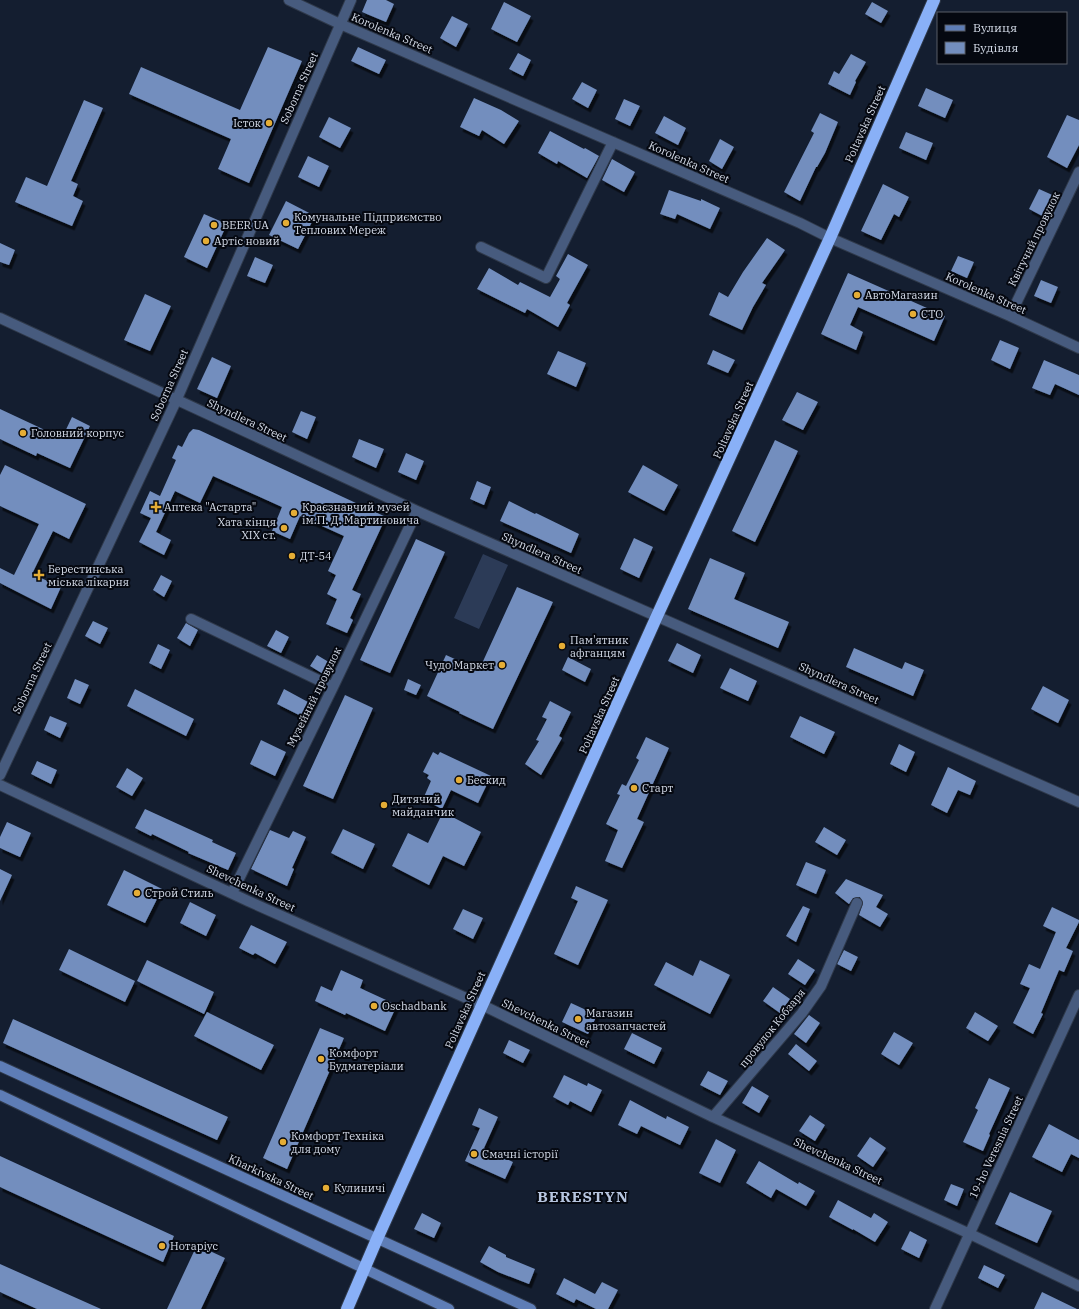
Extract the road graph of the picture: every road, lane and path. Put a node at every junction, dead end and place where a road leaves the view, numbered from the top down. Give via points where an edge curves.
1 (290, 0) edge
2 (351, 0) edge
3 (934, 0) edge
4 (340, 24) junction
5 (613, 142) junction
6 (1079, 172) edge
7 (830, 238) junction
8 (482, 247) dead end
9 (1010, 316) junction
10 (0, 318) edge
11 (1079, 348) edge
12 (176, 401) junction
13 (417, 511) junction
14 (657, 616) junction
15 (191, 620) dead end
16 (333, 687) junction
17 (0, 775) edge
18 (0, 785) edge
19 (1079, 802) edge
20 (232, 893) junction
21 (857, 903) dead end
22 (1079, 995) edge
23 (482, 1005) junction
24 (0, 1066) edge
25 (0, 1095) edge
26 (713, 1117) junction
27 (970, 1234) junction
28 (377, 1239) junction
29 (364, 1269) junction
30 (1079, 1286) edge
31 (347, 1309) edge
32 (449, 1309) edge
33 (531, 1309) edge
34 (935, 1309) edge

1 - 4 street, Korolenka Street
2 - 4 street, Soborna Street
3 - 7 highway, Poltavska Street
4 - 5 street, Korolenka Street
4 - 12 street, Soborna Street
5 - 7 street, Korolenka Street
5 - 8 street via 546,278
6 - 9 street, Квітучий провулок
7 - 9 street, Korolenka Street
7 - 14 highway, Poltavska Street
9 - 11 street, Korolenka Street
10 - 12 street, Shyndlera Street
12 - 13 street, Shyndlera Street
12 - 17 street, Soborna Street
13 - 14 street, Shyndlera Street
13 - 16 street, Музейний провулок
14 - 19 street, Shyndlera Street
14 - 23 highway, Poltavska Street
15 - 16 street
16 - 20 street, Музейний провулок
18 - 20 street, Shevchenka Street
20 - 23 street, Shevchenka Street
21 - 26 street, провулок Кобзаря via 820,986 806,1008
22 - 27 street, 19-ho Veresnia Street
23 - 26 street, Shevchenka Street
23 - 28 highway, Poltavska Street
24 - 28 street, Kharkivska Street
25 - 29 street
26 - 27 street, Shevchenka Street
27 - 30 street, Shevchenka Street
27 - 34 street, 19-ho Veresnia Street
28 - 29 highway, Poltavska Street
28 - 33 street, Kharkivska Street
29 - 31 highway, Poltavska Street
29 - 32 street

